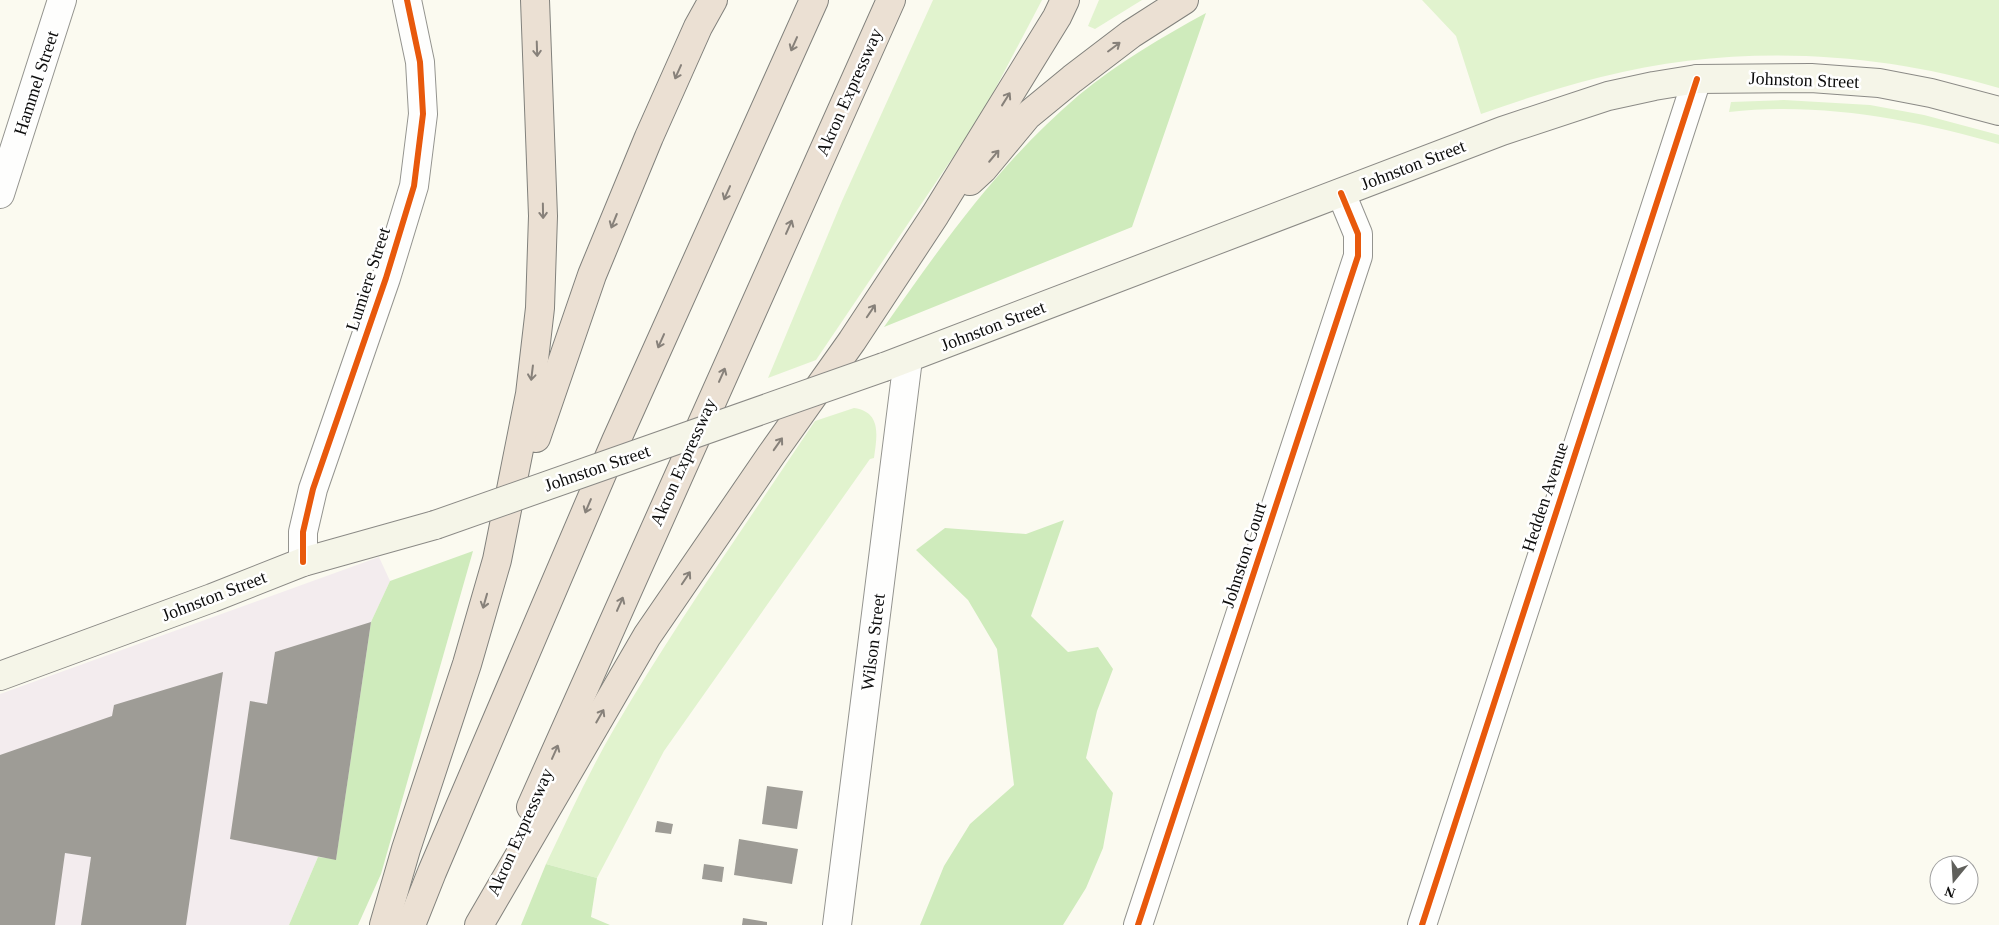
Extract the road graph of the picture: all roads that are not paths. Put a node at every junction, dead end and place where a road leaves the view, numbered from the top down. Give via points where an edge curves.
1 (62, 0) edge
2 (407, 0) edge
3 (535, 0) edge
4 (713, 0) edge
5 (814, 0) edge
6 (891, 0) edge
7 (1065, 0) edge
8 (1184, 0) edge
9 (1697, 79) junction
10 (1999, 111) edge
11 (1342, 193) junction
12 (0, 194) edge
13 (935, 215) junction
14 (896, 363) junction
15 (497, 560) junction
16 (303, 562) junction
17 (0, 676) edge
18 (384, 925) edge
19 (411, 925) edge
20 (479, 925) edge
21 (837, 925) edge
22 (1138, 925) edge
23 (1422, 925) edge

1 - 12 street, Hammel Street
2 - 16 street, Lumiere Street via 420,62 423,114 414,186 386,278 313,489 303,532
3 -> 15 highway via 543,216 540,308 530,394
4 -> 15 highway via 649,137 592,275
5 -> 19 highway via 616,441
20 -> 6 highway, Akron Expressway
13 -> 7 highway
13 -> 8 highway via 982,169 1027,116 1131,34
9 - 10 main road, Johnston Street via 1811,78 1879,83
9 - 11 main road, Johnston Street via 1608,96 1556,112
9 - 23 street, Hedden Avenue
11 - 14 main road, Johnston Street
11 - 22 street, Johnston Court via 1358,234 1358,256
20 -> 13 highway via 647,636 852,341
14 - 16 main road, Johnston Street, bridge via 436,524
14 - 21 street, Wilson Street
15 -> 18 highway
16 - 17 main road, Johnston Street

